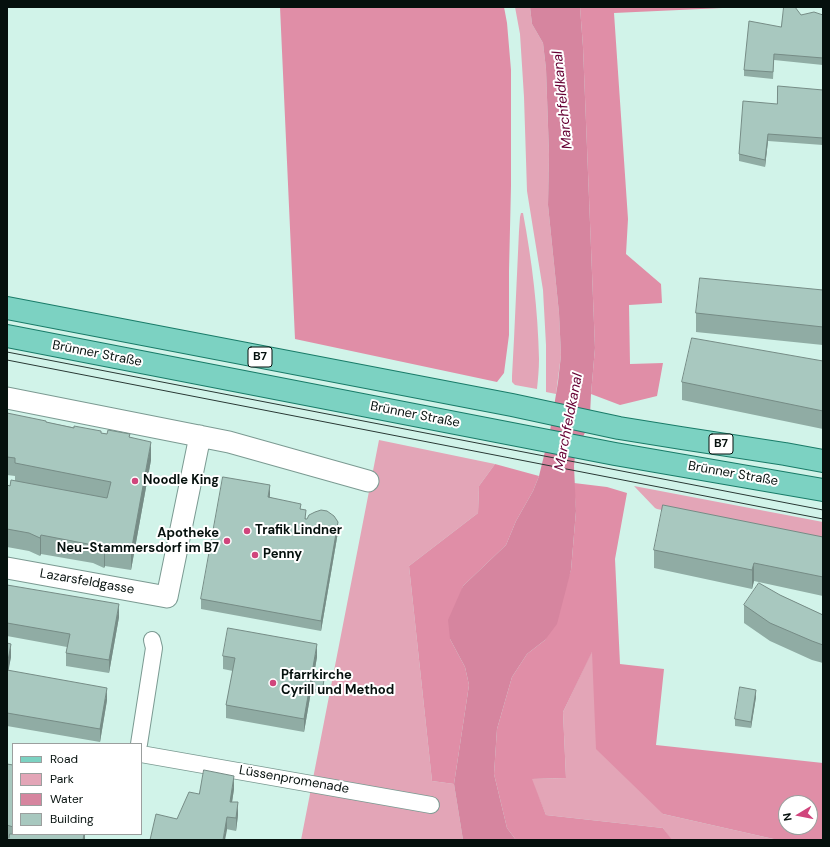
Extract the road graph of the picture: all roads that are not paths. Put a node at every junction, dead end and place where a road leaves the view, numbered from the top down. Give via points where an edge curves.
1 (7, 308) edge
2 (7, 336) edge
3 (7, 398) edge
4 (200, 436) junction
5 (823, 461) edge
6 (368, 481) dead end
7 (823, 490) edge
8 (7, 568) edge
9 (152, 640) dead end
10 (139, 743) edge
11 (142, 754) edge
12 (431, 804) dead end

1 - 5 main road, Brünner Straße / B7 via 619,428
2 - 7 main road, Brünner Straße / B7 via 615,454
3 - 4 street
4 - 6 street
4 - 8 street, Lazarsfeldgasse via 167,597
9 - 10 street via 154,648
11 - 12 street, Lüssenpromenade

